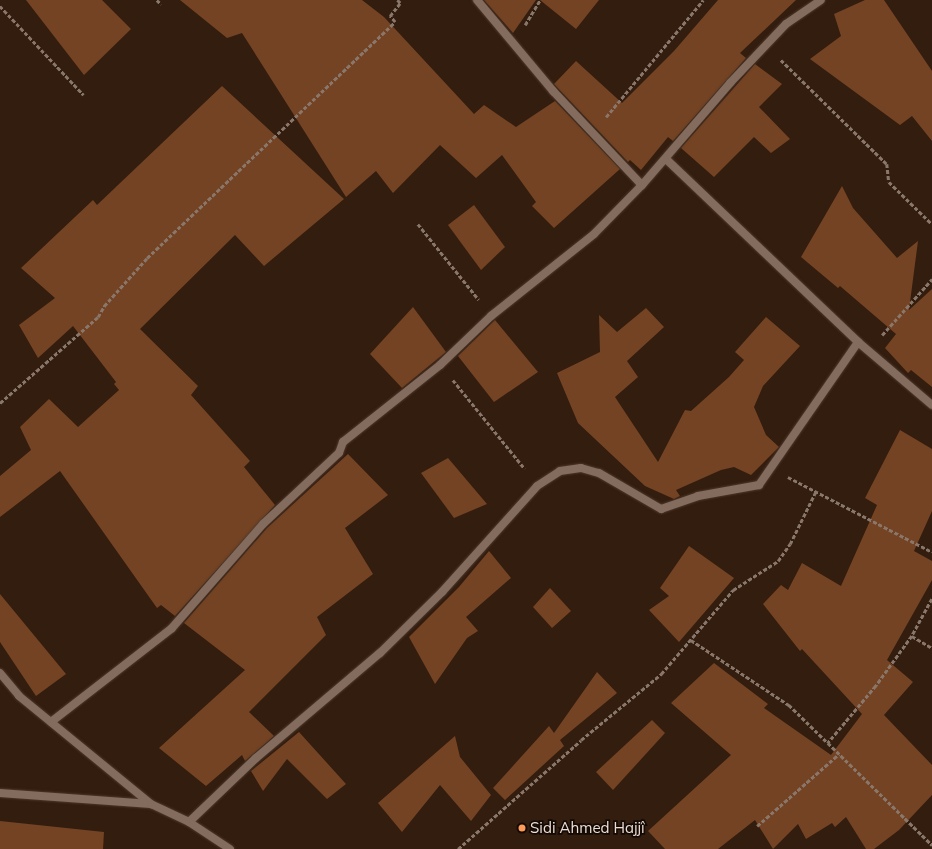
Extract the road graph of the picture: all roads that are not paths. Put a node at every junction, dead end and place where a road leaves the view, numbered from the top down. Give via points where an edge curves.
1 (477, 0) edge
2 (821, 0) edge
3 (666, 159) junction
4 (642, 185) junction
5 (858, 342) junction
6 (932, 405) edge
7 (0, 673) edge
8 (51, 722) junction
9 (0, 794) edge
10 (151, 804) junction
11 (189, 822) junction
12 (230, 849) edge

1 - 4 street via 592,134
2 - 3 street via 786,24 730,83
3 - 4 street
3 - 5 street
4 - 8 street via 594,234 491,316 440,365 343,442 339,452 263,524 172,628
5 - 6 street
5 - 11 street via 759,485 698,496 661,509 599,472 581,468 560,472 537,486 442,592 380,653 256,758
7 - 8 street via 19,696
8 - 10 street
9 - 10 street
10 - 11 street
11 - 12 street

